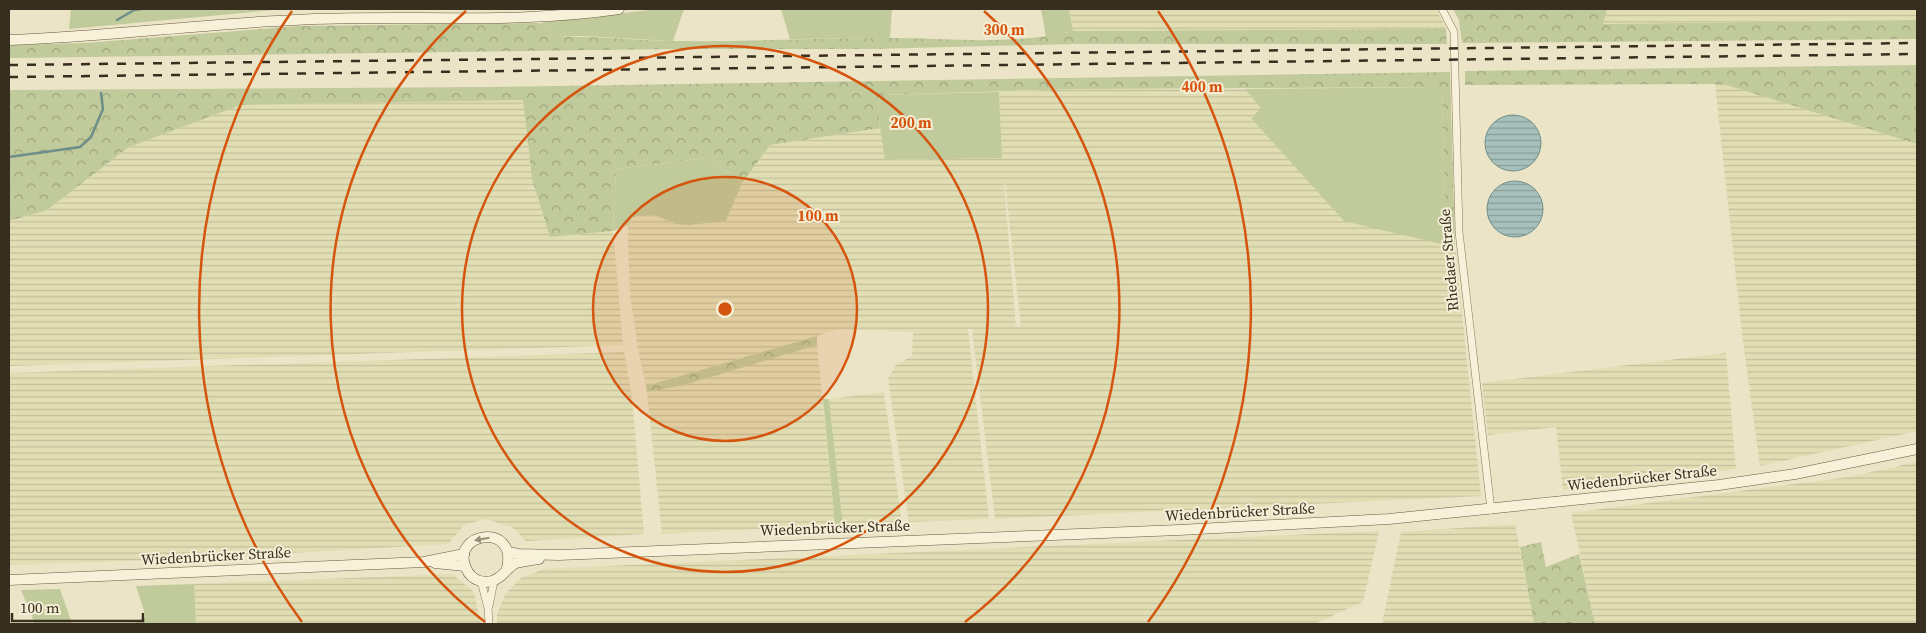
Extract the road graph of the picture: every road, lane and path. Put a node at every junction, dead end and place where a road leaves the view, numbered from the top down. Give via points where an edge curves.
1 (619, 9) edge
2 (1442, 9) edge
3 (9, 40) edge
4 (1917, 449) edge
5 (1491, 510) junction
6 (508, 552) junction
7 (464, 554) junction
8 (559, 555) junction
9 (424, 562) junction
10 (465, 566) junction
11 (507, 568) junction
12 (9, 580) edge
13 (494, 580) junction
14 (481, 581) junction
15 (488, 608) junction
16 (489, 624) edge

1 - 3 street via 538,17 296,20
2 - 5 street, Rhedaer Straße via 1454,32 1459,232
4 - 5 street, Wiedenbrücker Straße via 1795,474 1719,485
5 - 8 street, Wiedenbrücker Straße via 1215,529
6 -> 7 street via 500,541 486,536 472,541
6 - 8 street
6 - 11 street
7 - 9 street
7 - 10 street
8 - 11 street via 518,562
9 - 10 street
9 - 12 street, Wiedenbrücker Straße
10 - 14 street via 469,574
11 - 13 street
13 - 14 street
13 - 15 street
14 - 15 street
15 - 16 street

